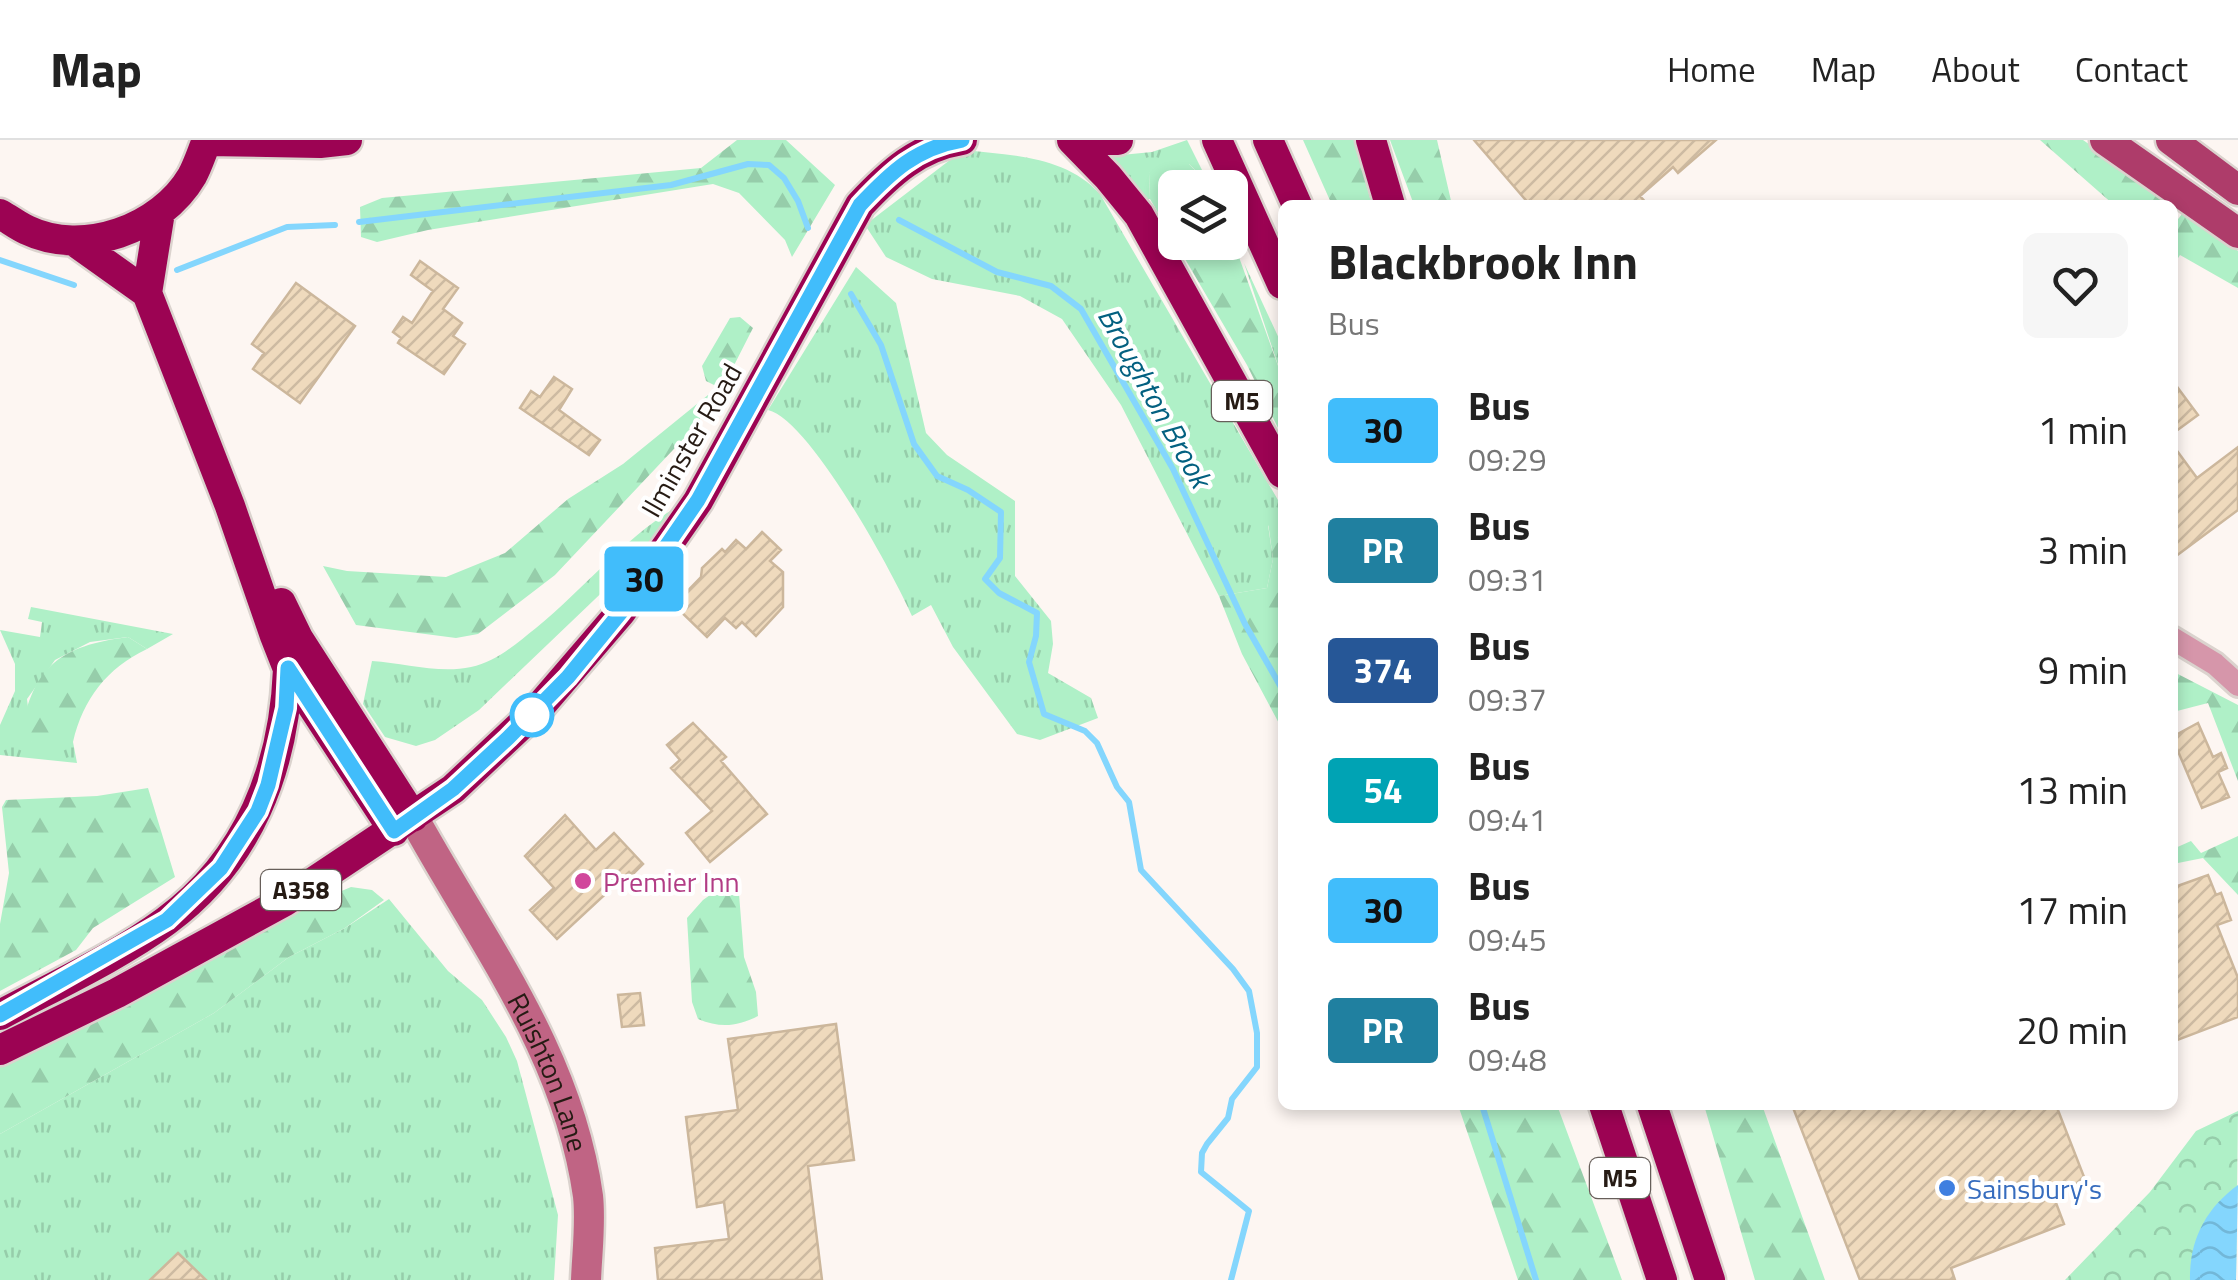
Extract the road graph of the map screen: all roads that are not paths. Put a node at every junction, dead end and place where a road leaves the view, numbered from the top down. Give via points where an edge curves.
1 (207, 140) edge
2 (348, 140) edge
3 (962, 140) edge
4 (1072, 140) edge
5 (1091, 140) edge
6 (1118, 140) edge
7 (1217, 140) edge
8 (1371, 140) edge
9 (2105, 140) edge
10 (2170, 140) edge
11 (1270, 146) edge
12 (2238, 190) edge
13 (1295, 200) edge
14 (1389, 200) edge
15 (160, 212) junction
16 (0, 214) edge
17 (2238, 233) edge
18 (74, 241) junction
19 (1278, 275) edge
20 (146, 293) junction
21 (1278, 465) edge
22 (230, 506) junction
23 (2178, 641) edge
24 (2226, 666) edge
25 (288, 668) junction
26 (2238, 685) edge
27 (403, 824) junction
28 (0, 1015) edge
29 (0, 1050) edge
30 (1589, 1110) edge
31 (1606, 1110) edge
32 (1654, 1110) edge
33 (1677, 1110) edge
34 (1699, 1242) junction
35 (1658, 1266) edge
36 (586, 1280) edge
37 (1710, 1280) edge

1 - 2 highway
1 - 15 highway via 191,178
3 - 27 highway, Ilminster Road / A358 via 934,145 887,176 860,205 698,500 621,612 536,711 453,789
4 - 21 highway, M5 via 1139,215
5 - 6 highway
7 - 19 highway
8 - 14 highway
9 - 17 main road
10 - 12 main road
11 - 13 highway
15 - 18 highway via 120,234
15 - 20 highway
16 - 18 highway via 30,232
18 - 20 highway
20 - 22 highway, A358
22 - 25 highway, A358
22 - 27 highway, A358
23 - 24 street
24 - 26 street
25 - 27 highway, A358
25 - 28 highway, A358 via 268,785 221,868 167,920
27 - 29 highway, Ilminster Road / A358 via 217,940
27 - 36 street, Ruishton Lane via 452,885 513,984 554,1068 588,1198
30 - 35 highway, M5
31 - 35 highway, M5
32 - 34 highway, M5
33 - 34 highway, M5
34 - 37 highway, M5

